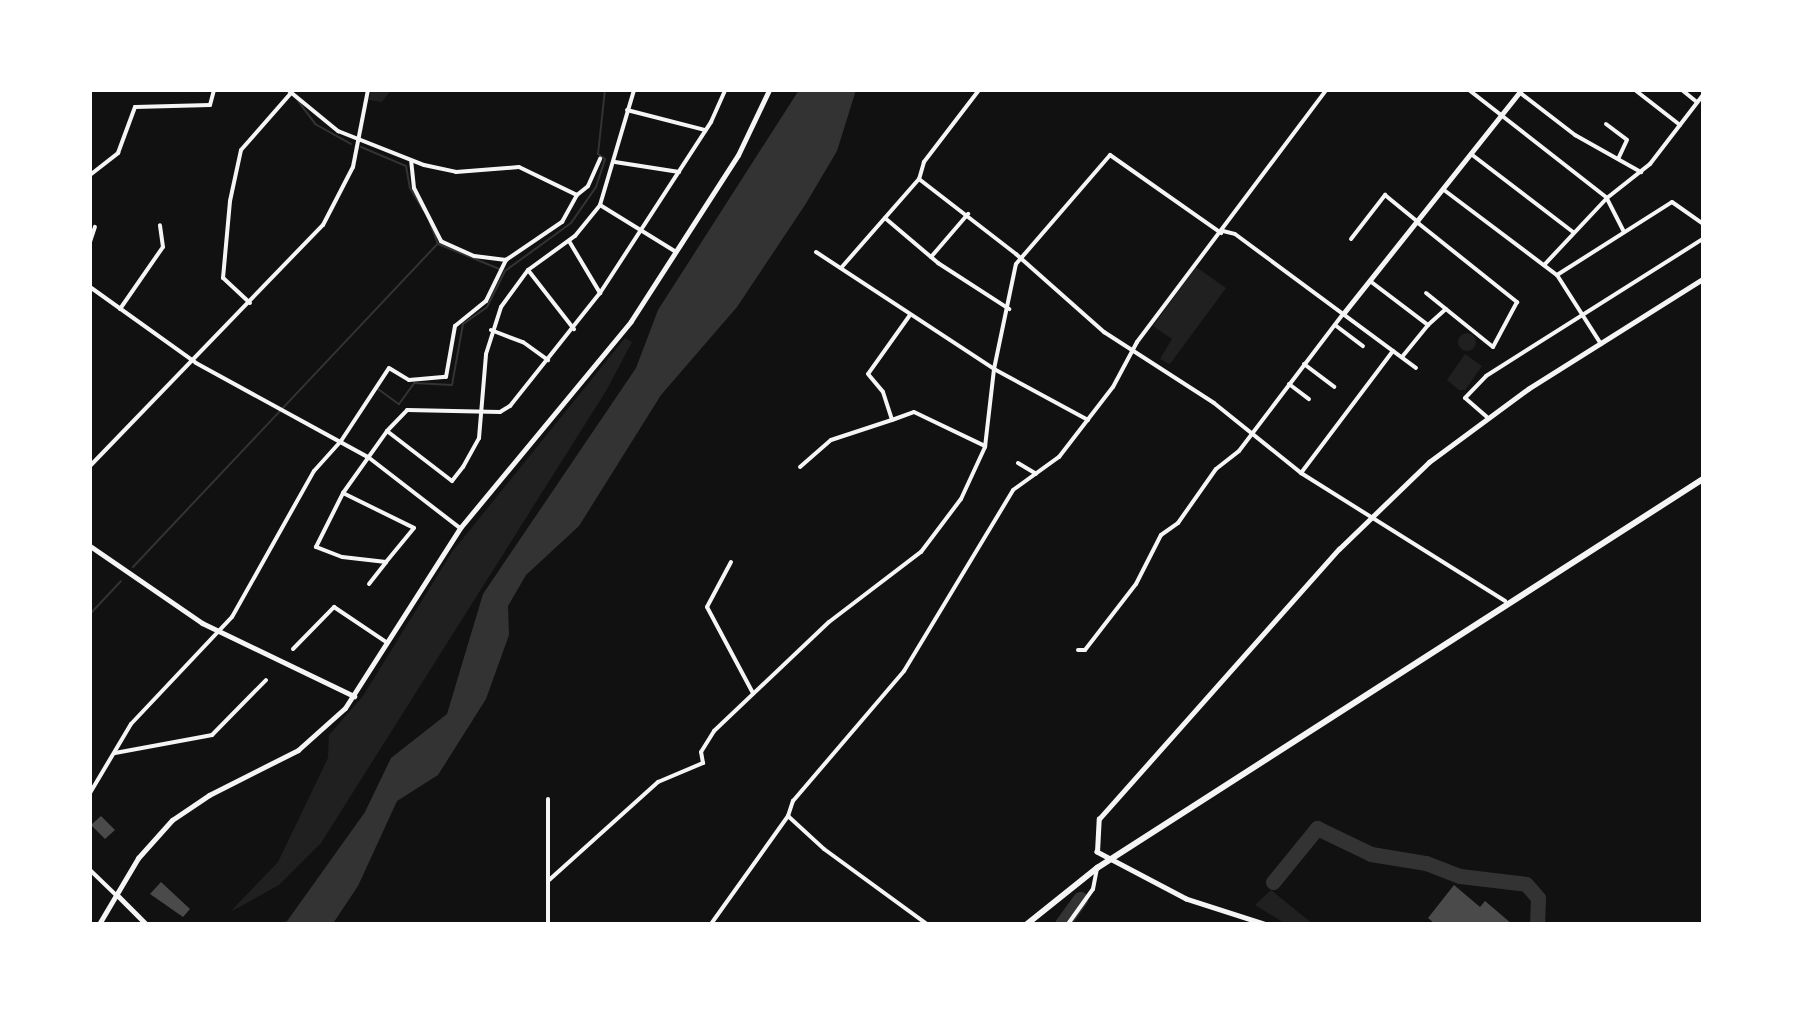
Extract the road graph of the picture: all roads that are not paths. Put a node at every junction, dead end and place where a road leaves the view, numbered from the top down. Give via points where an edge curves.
1 (214, 90) edge
2 (368, 90) edge
3 (634, 90) edge
4 (725, 90) edge
5 (769, 90) edge
6 (979, 90) edge
7 (1326, 90) edge
8 (1469, 90) edge
9 (1635, 90) edge
10 (1682, 90) edge
11 (290, 91) edge
12 (1520, 91) edge
13 (1703, 94) edge
14 (1697, 102) junction
15 (627, 110) junction
16 (1501, 115) junction
17 (1606, 124) dead end
18 (1680, 125) junction
19 (705, 130) junction
20 (360, 139) junction
21 (1471, 154) junction
22 (1619, 157) junction
23 (600, 159) dead end
24 (411, 161) junction
25 (615, 162) junction
26 (1641, 171) junction
27 (679, 172) junction
28 (90, 175) edge
29 (919, 179) junction
30 (1444, 190) junction
31 (577, 195) junction
32 (1607, 198) junction
33 (600, 204) junction
34 (968, 214) junction
35 (885, 218) junction
36 (1418, 223) junction
37 (1703, 224) edge
38 (160, 225) dead end
39 (96, 227) dead end
40 (642, 230) junction
41 (1222, 232) junction
42 (1573, 232) junction
43 (1624, 232) junction
44 (1351, 239) dead end
45 (1703, 239) edge
46 (569, 241) junction
47 (90, 242) edge
48 (676, 252) junction
49 (816, 252) dead end
50 (931, 257) junction
51 (506, 260) junction
52 (1023, 262) junction
53 (1544, 265) junction
54 (841, 268) junction
55 (528, 270) junction
56 (1557, 275) junction
57 (1703, 279) edge
58 (1370, 281) junction
59 (90, 287) edge
60 (1426, 293) dead end
61 (600, 294) junction
62 (250, 303) junction
63 (120, 309) junction
64 (1009, 309) junction
65 (1446, 309) junction
66 (1343, 314) junction
67 (910, 315) junction
68 (1584, 315) junction
69 (1335, 325) junction
70 (1428, 326) junction
71 (574, 328) junction
72 (491, 330) junction
73 (1601, 344) junction
74 (1363, 346) dead end
75 (1133, 351) junction
76 (1393, 351) junction
77 (1402, 357) junction
78 (548, 360) junction
79 (196, 363) junction
80 (1304, 364) junction
81 (1416, 368) dead end
82 (994, 369) junction
83 (1289, 384) junction
84 (1334, 387) dead end
85 (1309, 399) dead end
86 (484, 411) junction
87 (1487, 417) junction
88 (892, 420) junction
89 (1088, 420) junction
90 (387, 431) junction
91 (1252, 432) junction
92 (341, 441) junction
93 (985, 447) junction
94 (368, 458) junction
95 (1018, 463) dead end
96 (90, 466) edge
97 (801, 467) dead end
98 (1301, 473) junction
99 (1036, 474) junction
100 (1703, 478) edge
101 (344, 493) junction
102 (1371, 516) junction
103 (460, 528) junction
104 (90, 546) edge
105 (386, 562) junction
106 (731, 562) dead end
107 (369, 584) dead end
108 (1506, 601) junction
109 (219, 631) junction
110 (386, 642) junction
111 (293, 649) dead end
112 (1078, 650) dead end
113 (266, 680) dead end
114 (753, 693) junction
115 (354, 696) junction
116 (114, 753) junction
117 (90, 793) edge
118 (548, 799) dead end
119 (788, 816) junction
120 (1115, 859) junction
121 (1097, 868) junction
122 (90, 870) edge
123 (548, 881) junction
124 (116, 894) junction
125 (99, 924) edge
126 (146, 924) edge
127 (548, 924) edge
128 (711, 924) edge
129 (927, 924) edge
130 (1027, 924) edge
131 (1068, 924) edge
132 (1264, 924) edge

1 - 28 street via 210,105 135,107 118,153
2 - 20 street
3 - 15 street
4 - 19 street
5 - 48 main road via 738,155
6 - 29 street via 924,162
7 - 41 street
8 - 16 street
9 - 18 street
10 - 14 street
11 - 20 street via 338,131
11 - 62 street via 241,150 230,201 223,278
12 - 16 street
12 - 22 street via 1575,135
13 - 14 street
14 - 18 street
15 - 19 street
15 - 25 street
16 - 21 street
16 - 32 street
17 - 22 street via 1627,140
18 - 26 street
19 - 27 street
20 - 24 street
20 - 62 street via 342,196 323,225
21 - 30 street
21 - 42 street
22 - 26 street
23 - 31 street via 588,186
24 - 31 street via 456,171 519,167
24 - 51 street via 414,188 441,241 474,256
25 - 27 street
25 - 33 street
26 - 32 street
27 - 40 street
29 - 34 street
29 - 35 street
30 - 36 street
30 - 53 street
31 - 51 street via 561,222
32 - 42 street
32 - 43 street
33 - 40 street
33 - 46 street
34 - 50 street
34 - 52 street
35 - 50 street
35 - 54 street
36 - 44 street via 1385,195
36 - 58 street
36 - 65 street via 1517,302 1493,347
37 - 43 street via 1672,202
38 - 63 street via 163,247
39 - 47 street
40 - 48 street
40 - 61 street
41 - 52 street via 1110,155
41 - 66 street
41 - 75 street
42 - 53 street
43 - 56 street
45 - 68 street
46 - 55 street
46 - 61 street
48 - 103 main road via 622,333
49 - 54 street
50 - 64 street
51 - 92 street via 496,272 486,301 455,326 446,377 409,380 389,369
52 - 64 street via 1016,264
52 - 75 street
53 - 56 street
54 - 67 street
55 - 71 street
55 - 72 street via 510,291
56 - 68 street
57 - 73 street
58 - 66 street
58 - 70 street
59 - 63 street
60 - 65 street
61 - 71 street
62 - 79 street
63 - 79 street
64 - 82 street
65 - 70 street
66 - 69 street
66 - 76 street
67 - 82 street
67 - 88 street via 868,374 882,392
68 - 73 street
68 - 87 street via 1486,376 1465,398
69 - 74 street
69 - 80 street
70 - 77 street
71 - 78 street
72 - 78 street via 523,342
72 - 86 street
73 - 87 street
75 - 89 street
75 - 91 street
76 - 77 street
76 - 98 street
77 - 81 street
78 - 86 street via 507,408
79 - 92 street
79 - 96 street
80 - 83 street
80 - 84 street
82 - 89 street
82 - 93 street
83 - 85 street
83 - 91 street
86 - 90 street via 407,410
86 - 90 street via 474,450 452,481
87 - 102 street
88 - 93 street via 914,412
88 - 97 street via 831,440
89 - 99 street via 1051,466
90 - 94 street
91 - 98 street
91 - 112 street via 1216,469 1178,524 1161,535 1136,584 1085,650
92 - 94 street
92 - 109 street via 314,471 267,561
93 - 114 street via 961,499 921,552 829,622
94 - 101 street
94 - 103 street
95 - 99 street
98 - 102 street
99 - 119 street via 1012,490 904,671 793,801
100 - 108 highway
101 - 105 street via 414,528
101 - 105 street via 316,547 342,558
102 - 108 street
102 - 120 street via 1106,810 1094,843 1097,852
103 - 110 main road
104 - 109 main road
105 - 107 street
106 - 114 street via 707,607
108 - 120 highway via 1427,658
109 - 115 main road
109 - 116 street via 131,724
110 - 111 street via 334,608
110 - 115 main road
113 - 116 street via 212,735
114 - 123 street via 714,731 701,752 703,763 658,782
115 - 124 main road via 311,741 209,795 172,820 148,845
116 - 117 street
118 - 123 street
119 - 128 street
119 - 129 street via 824,849
120 - 121 highway
120 - 132 street via 1186,899
121 - 130 highway
121 - 131 street via 1093,889
122 - 124 street
123 - 127 street
124 - 125 main road
124 - 126 main road

